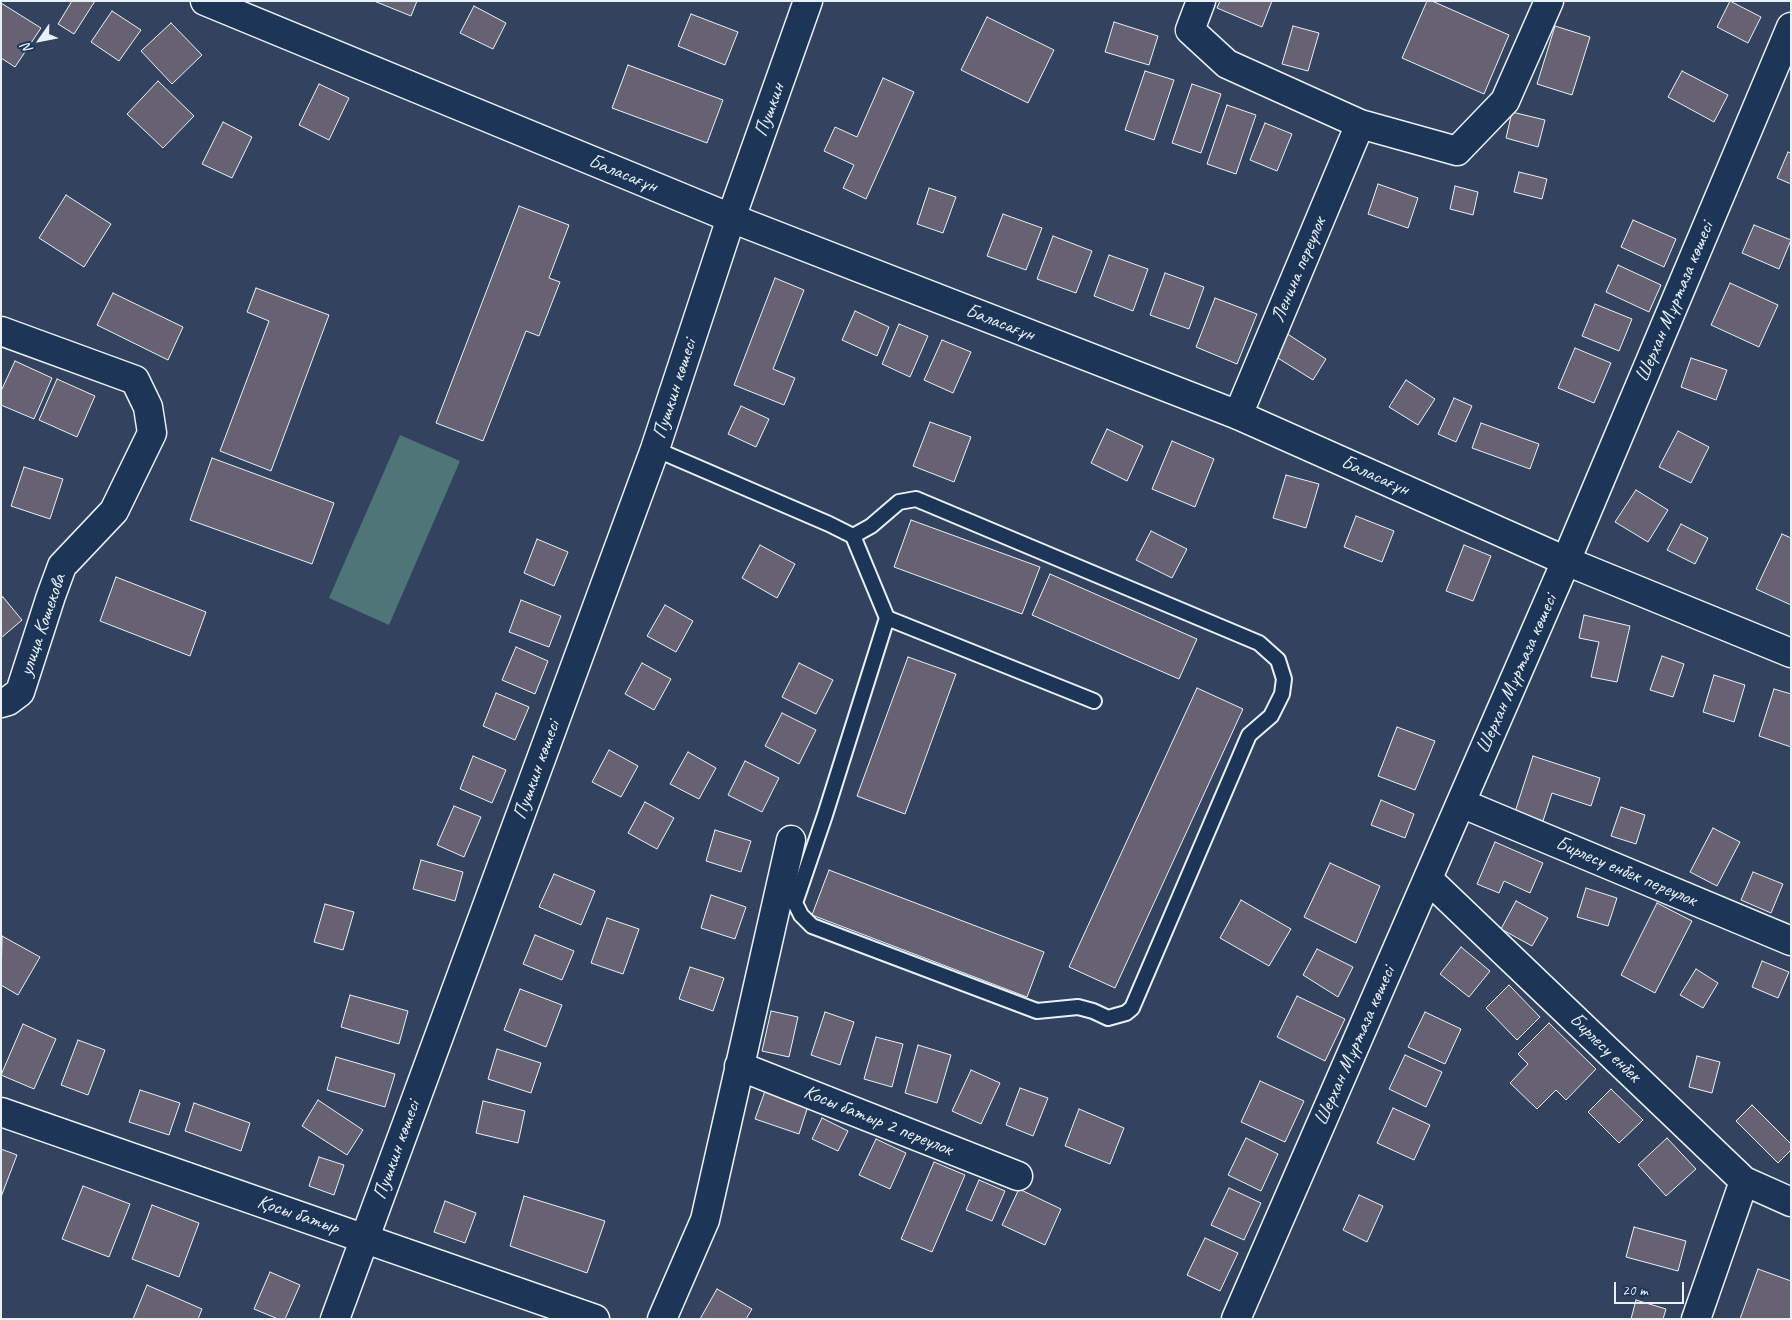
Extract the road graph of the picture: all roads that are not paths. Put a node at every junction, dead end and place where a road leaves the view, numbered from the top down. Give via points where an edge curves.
1 (205, 1) edge
2 (808, 1) edge
3 (1201, 1) edge
4 (1550, 1) edge
5 (1791, 27) edge
6 (1360, 124) junction
7 (731, 218) junction
8 (1, 331) edge
9 (1238, 416) junction
10 (655, 449) junction
11 (853, 536) junction
12 (1566, 561) junction
13 (887, 618) junction
14 (1791, 654) edge
15 (1094, 701) dead end
16 (1, 702) edge
17 (1461, 803) junction
18 (791, 840) dead end
19 (1428, 879) junction
20 (1791, 941) edge
21 (739, 1066) junction
22 (1, 1112) edge
23 (1018, 1176) dead end
24 (1744, 1181) junction
25 (1791, 1202) edge
26 (364, 1238) junction
27 (335, 1319) edge
28 (595, 1319) edge
29 (662, 1319) edge
30 (1236, 1319) edge
31 (1696, 1319) edge

1 - 7 street, Баласағұн
2 - 7 street, Пушкин
3 - 6 street via 1190,30 1227,64
4 - 6 street via 1505,101 1457,151
5 - 12 street, Шерхан Мұртаза көшесі
6 - 9 street, Ленина переулок
7 - 9 street, Баласағұн
7 - 10 street, Пушкин көшесі
8 - 16 street, улица Кошекова via 135,380 148,407 152,433 114,512 62,566 20,692 8,702
9 - 12 street, Баласағұн
10 - 11 lane
10 - 26 street, Пушкин көшесі
11 - 13 lane
11 - 13 lane via 871,526 899,502 916,499 1259,642 1278,660 1284,679 1282,694 1271,716 1249,735 1132,1008 1126,1013 1108,1018 1078,1007 1036,1011 812,926 801,915 795,903
12 - 14 street, Баласағұн
12 - 17 street, Шерхан Мұртаза көшесі
13 - 15 lane
17 - 19 street, Шерхан Мұртаза көшесі
17 - 20 street, Бирлесу енбек переулок
18 - 21 street
19 - 24 street, Бирлесу енбек
19 - 30 street, Шерхан Мұртаза көшесі
21 - 23 street, Косы батыр 2 переулок
21 - 29 street via 704,1220
22 - 26 street, Қосы батыр
24 - 25 street, Бирлесу енбек
24 - 31 street
26 - 27 street, Пушкин көшесі
26 - 28 street, Қосы батыр

